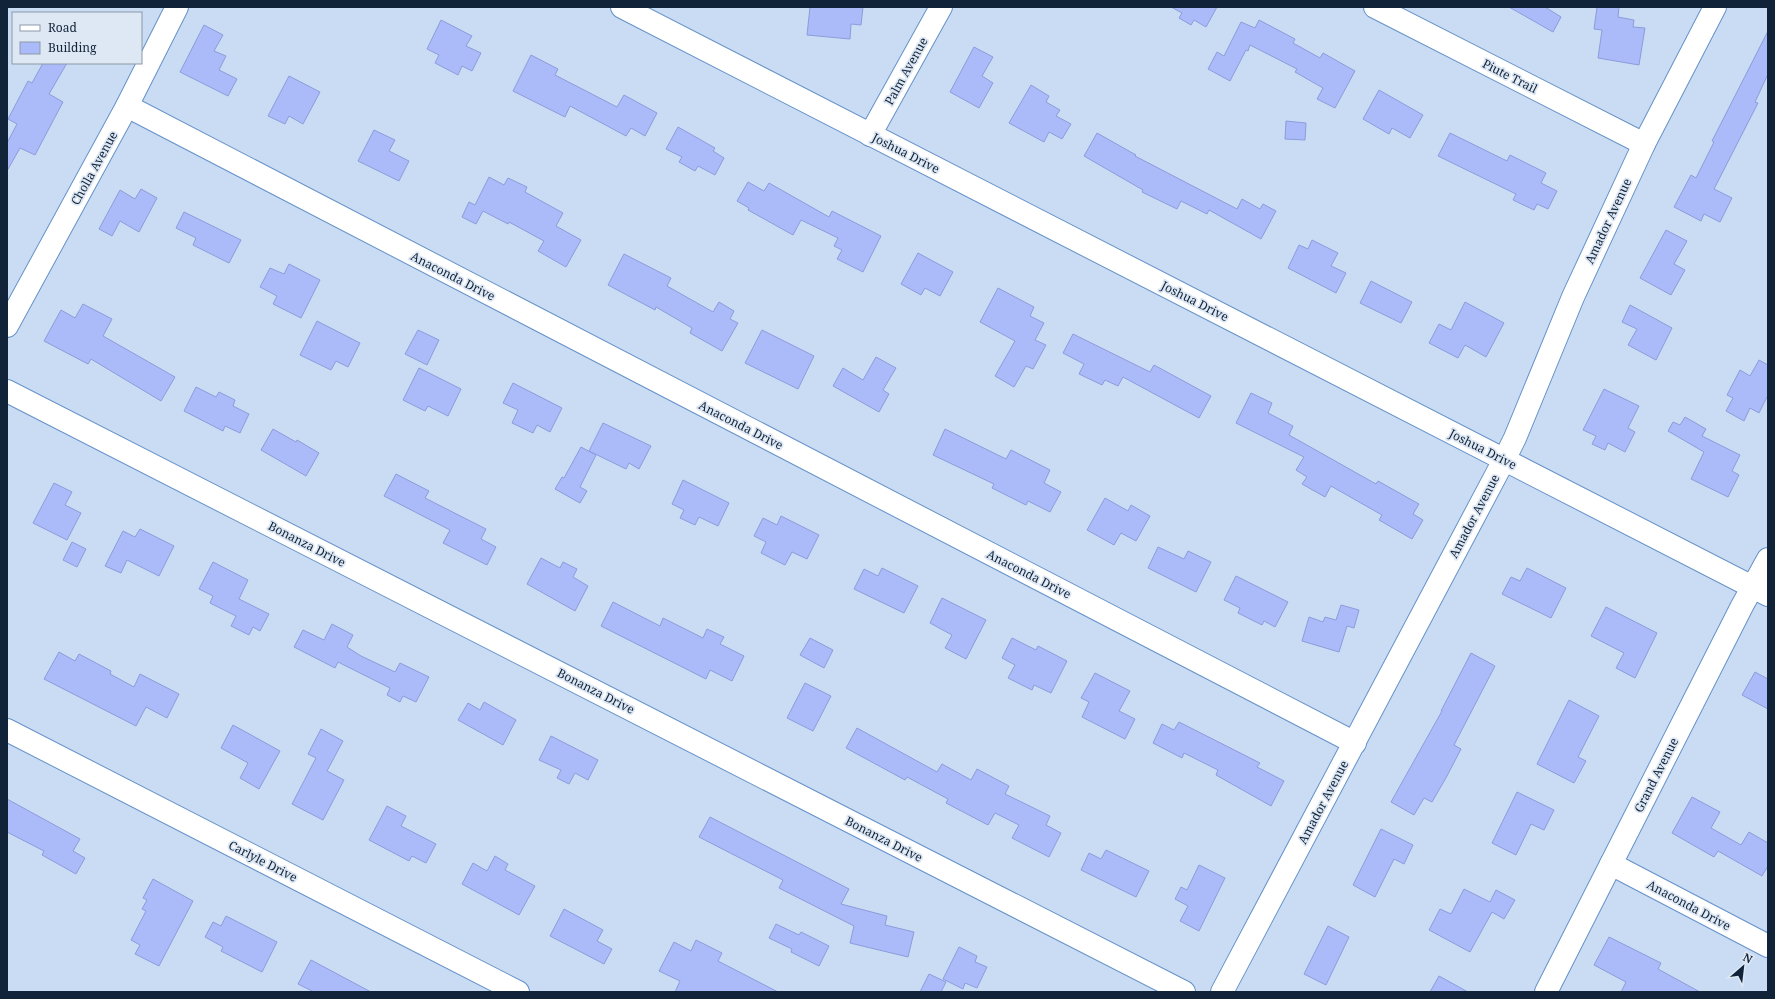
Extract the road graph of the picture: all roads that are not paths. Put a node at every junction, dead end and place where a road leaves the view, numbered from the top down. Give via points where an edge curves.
1 (177, 7) edge
2 (622, 7) edge
3 (941, 7) edge
4 (1375, 7) edge
5 (1715, 7) edge
6 (127, 106) junction
7 (870, 135) junction
8 (1644, 144) junction
9 (7, 326) edge
10 (7, 391) edge
11 (1504, 460) junction
12 (1768, 559) edge
13 (1760, 591) edge
14 (7, 730) edge
15 (1355, 743) junction
16 (1611, 864) junction
17 (1768, 946) edge
18 (518, 992) edge
19 (1184, 992) edge
20 (1222, 992) edge
21 (1546, 992) edge

1 - 6 street, Cholla Avenue
2 - 7 street, Joshua Drive
3 - 7 street, Palm Avenue
4 - 8 street, Piute Trail
5 - 8 street, Amador Avenue
6 - 9 street, Cholla Avenue
6 - 15 street, Anaconda Drive
7 - 11 street, Joshua Drive
8 - 11 street, Amador Avenue via 1572,297
10 - 19 street, Bonanza Drive
11 - 13 street, Joshua Drive
11 - 15 street, Amador Avenue
12 - 13 street, Grand Avenue
13 - 16 street, Grand Avenue
14 - 18 street, Carlyle Drive
15 - 20 street, Amador Avenue
16 - 17 street, Anaconda Drive
16 - 21 street, Grand Avenue

